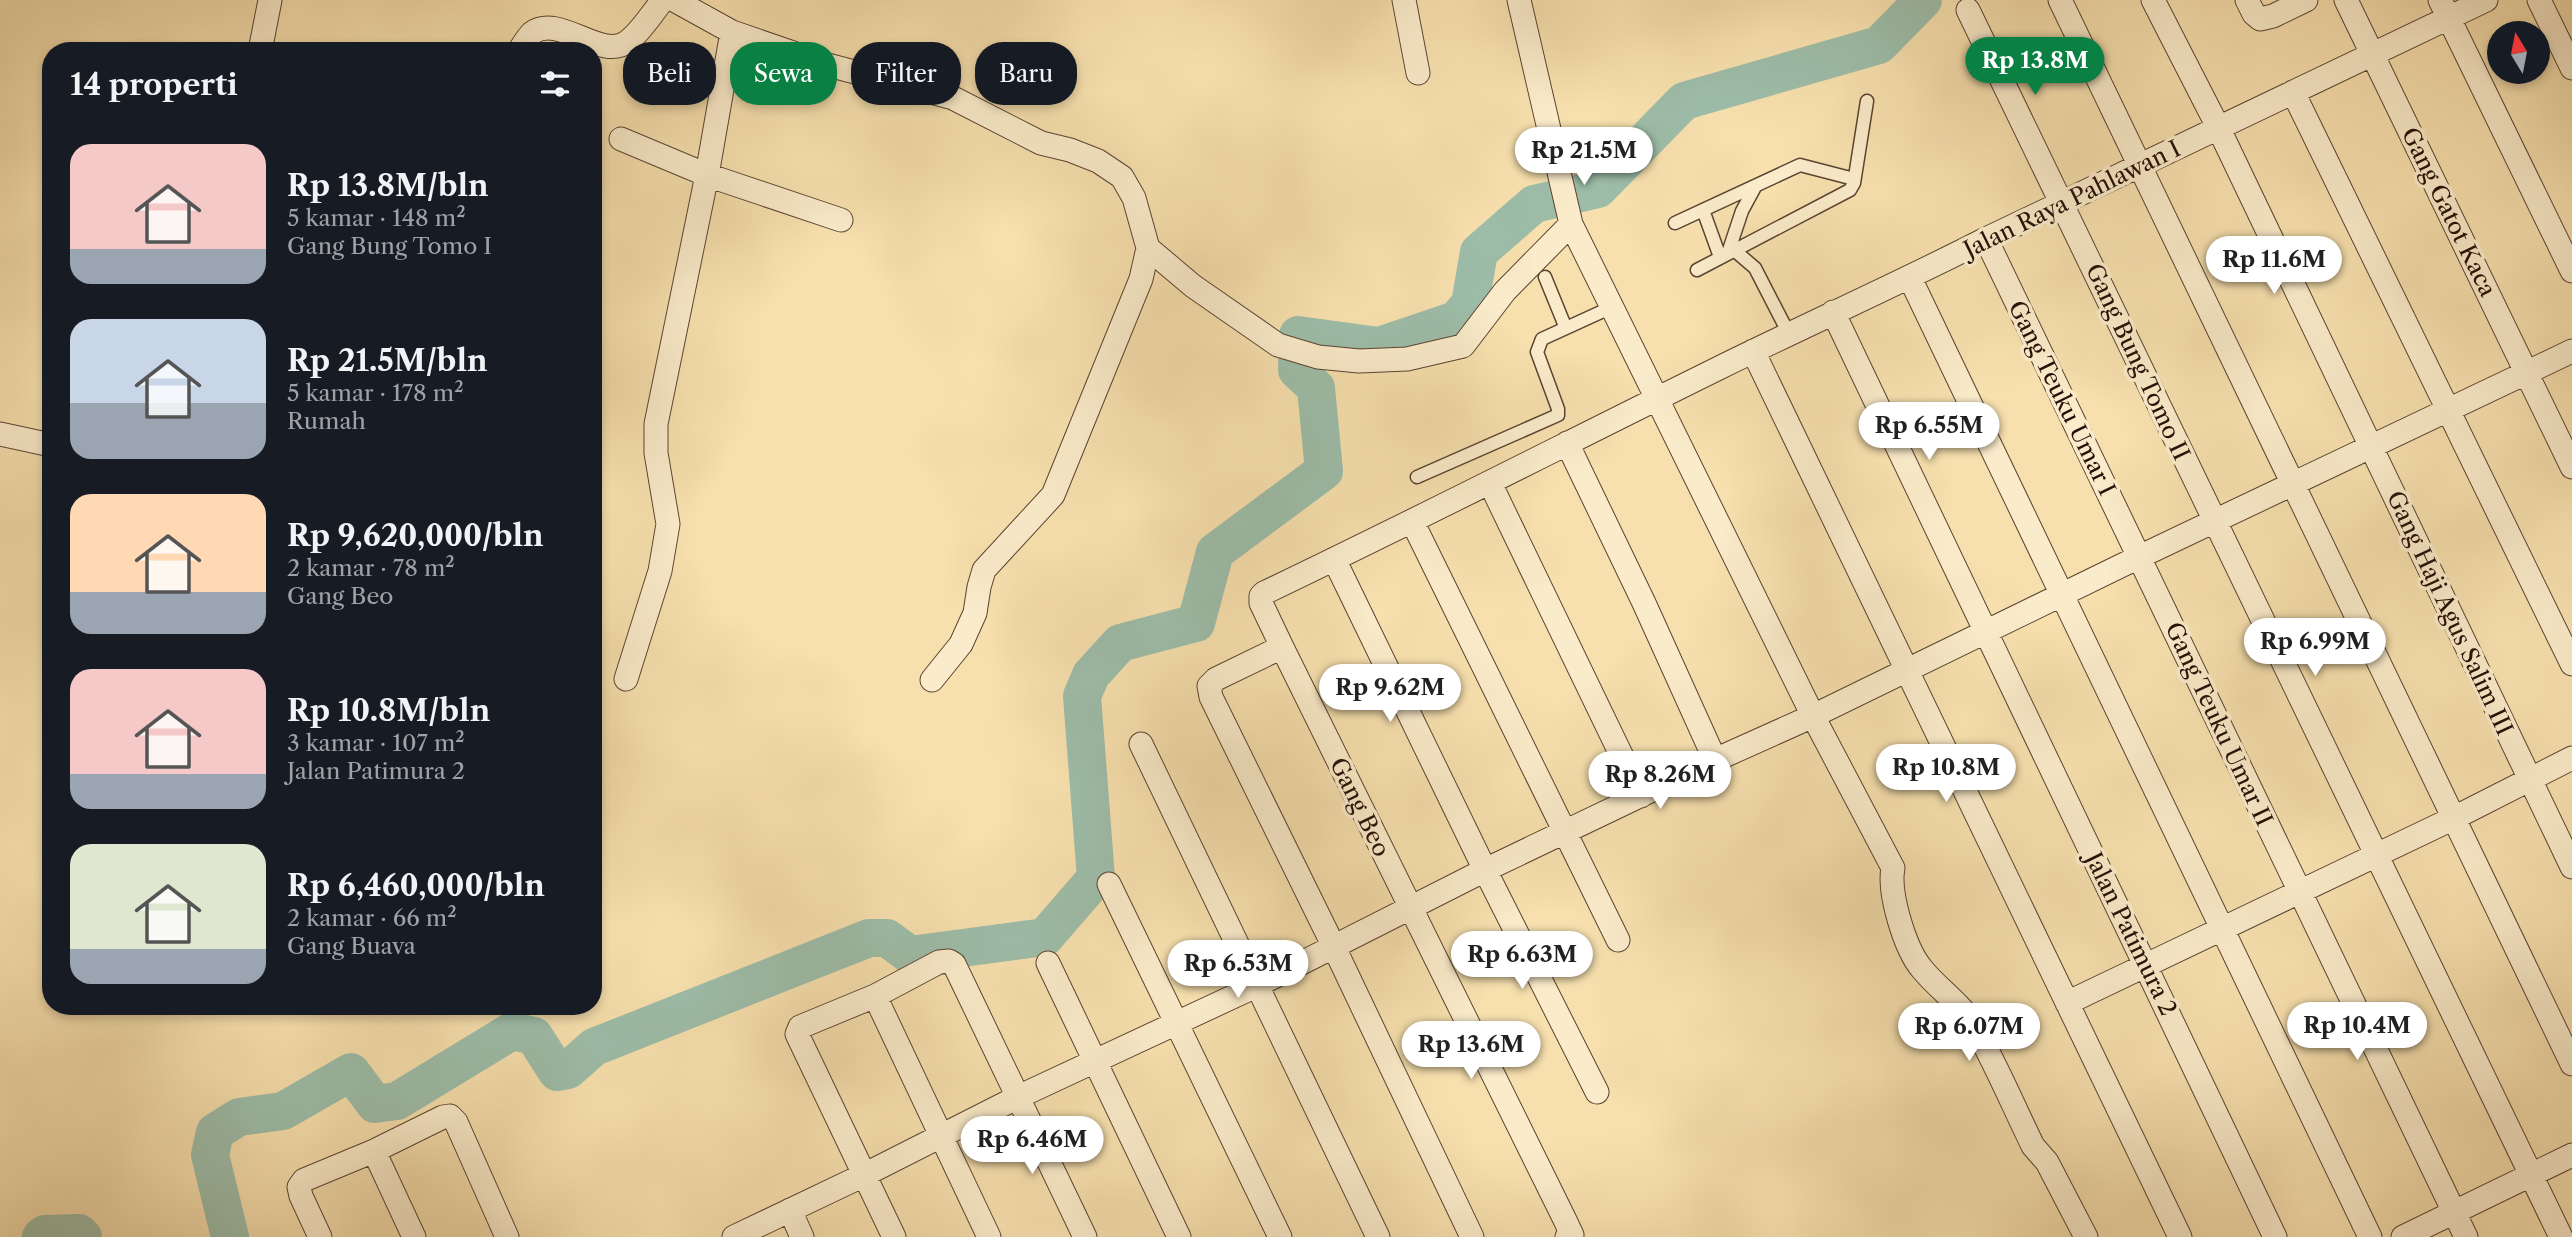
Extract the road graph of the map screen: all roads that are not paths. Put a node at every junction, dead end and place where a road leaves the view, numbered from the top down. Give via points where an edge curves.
1 (270, 0) edge
2 (663, 0) edge
3 (674, 0) edge
4 (1404, 0) edge
5 (1519, 0) edge
6 (2060, 0) edge
7 (2153, 0) edge
8 (2247, 0) edge
9 (2306, 0) edge
10 (2346, 0) edge
11 (2486, 0) edge
12 (2539, 0) edge
13 (2444, 9) edge
14 (1968, 10) dead end
15 (732, 32) junction
16 (262, 42) edge
17 (525, 42) edge
18 (595, 42) edge
19 (602, 44) edge
20 (2373, 53) junction
21 (2572, 68) edge
22 (1418, 73) dead end
23 (2293, 92) junction
24 (1867, 101) dead end
25 (2218, 127) junction
26 (621, 139) dead end
27 (2141, 167) junction
28 (707, 175) junction
29 (1854, 179) junction
30 (1755, 187) junction
31 (2063, 203) junction
32 (1703, 210) junction
33 (1569, 219) junction
34 (841, 220) dead end
35 (1675, 223) dead end
36 (1986, 239) junction
37 (1147, 248) junction
38 (1728, 253) junction
39 (1697, 270) dead end
40 (2572, 271) edge
41 (1545, 277) dead end
42 (1910, 278) junction
43 (1612, 307) junction
44 (1833, 312) junction
45 (1565, 326) junction
46 (1789, 334) junction
47 (1753, 351) junction
48 (2572, 351) edge
49 (2526, 372) junction
50 (1658, 398) junction
51 (2447, 409) junction
52 (0, 434) edge
53 (42, 443) edge
54 (1567, 443) junction
55 (2371, 447) junction
56 (2572, 467) edge
57 (1417, 477) dead end
58 (1490, 483) junction
59 (2292, 483) junction
60 (2214, 521) junction
61 (1416, 530) junction
62 (2139, 557) junction
63 (1334, 559) junction
64 (1264, 593) joint
65 (2061, 595) junction
66 (1986, 631) junction
67 (1282, 647) junction
68 (2572, 664) edge
69 (1905, 670) junction
70 (626, 679) dead end
71 (932, 680) dead end
72 (1813, 716) junction
73 (1140, 744) dead end
74 (2572, 758) edge
75 (1715, 760) junction
76 (2530, 780) junction
77 (1641, 796) junction
78 (2454, 818) junction
79 (1566, 832) junction
80 (2378, 854) junction
81 (2572, 867) edge
82 (1485, 870) junction
83 (1109, 884) dead end
84 (2298, 892) junction
85 (1409, 908) junction
86 (2222, 928) junction
87 (1618, 940) dead end
88 (1333, 945) junction
89 (1048, 963) dead end
90 (2146, 967) junction
91 (1255, 986) junction
92 (875, 996) junction
93 (2067, 1003) junction
94 (1178, 1023) junction
95 (1095, 1063) junction
96 (2572, 1064) edge
97 (1597, 1092) dead end
98 (1018, 1097) junction
99 (940, 1135) junction
100 (374, 1151) junction
101 (2572, 1155) edge
102 (864, 1175) junction
103 (2532, 1175) junction
104 (790, 1210) junction
105 (2455, 1212) junction
106 (1570, 1236) edge
107 (320, 1237) edge
108 (414, 1237) edge
109 (507, 1237) edge
110 (734, 1237) edge
111 (802, 1237) edge
112 (894, 1237) edge
113 (989, 1237) edge
114 (1085, 1237) edge
115 (1179, 1237) edge
116 (1280, 1237) edge
117 (1378, 1237) edge
118 (1472, 1237) edge
119 (2086, 1237) edge
120 (2180, 1237) edge
121 (2275, 1237) edge
122 (2370, 1237) edge
123 (2403, 1237) edge
124 (2466, 1237) edge
125 (2561, 1237) edge

1 - 16 street
2 - 19 street via 626,43
3 - 15 street
4 - 22 street
5 - 33 street
6 - 27 street
7 - 25 street, Gang Haji Agus Salim III
8 - 9 street via 2260,19
10 - 20 street, Gang Gatot Kaca
11 - 13 street, Jalan Raya Pahlawan I
12 - 21 street
13 - 20 street, Jalan Raya Pahlawan I
13 - 40 street
14 - 31 street, Gang Bung Tomo II
15 - 28 street
15 - 37 street via 828,65 953,98 1041,143 1098,161 1122,177 1134,198
17 - 18 street via 538,30 555,28
20 - 23 street, Jalan Raya Pahlawan I
20 - 49 street, Gang Gatot Kaca
23 - 25 street, Jalan Raya Pahlawan I
23 - 51 street
24 - 29 lane
25 - 27 street, Jalan Raya Pahlawan I
25 - 55 street, Gang Haji Agus Salim III
26 - 28 street
27 - 31 street, Jalan Raya Pahlawan I
27 - 59 street
28 - 34 street
28 - 70 street via 656,424 668,524 660,571
29 - 30 lane via 1800,165
29 - 38 lane via 1850,190
30 - 32 lane
30 - 38 lane
31 - 36 street, Jalan Raya Pahlawan I
31 - 60 street, Gang Bung Tomo II
32 - 35 lane
32 - 38 lane
33 - 37 street via 1464,346 1407,359 1318,357 1278,345
33 - 43 street
36 - 42 street, Jalan Raya Pahlawan I
36 - 62 street, Gang Teuku Umar I
37 - 71 street via 1141,279 1053,495 984,570 975,613 961,644
38 - 39 lane
38 - 46 lane via 1755,268
41 - 45 lane
42 - 44 street, Jalan Raya Pahlawan I
42 - 65 street
43 - 45 lane
43 - 50 street
44 - 46 street, Jalan Raya Pahlawan I
44 - 66 street, Jalan Patimura 2
45 - 57 lane via 1542,338 1537,352 1558,415
46 - 47 street, Jalan Raya Pahlawan I
47 - 50 street, Jalan Raya Pahlawan I
47 - 69 street
48 - 49 street
49 - 51 street
49 - 56 street, Gang Gatot Kaca
50 - 54 street, Jalan Raya Pahlawan I
50 - 72 street
51 - 55 street
51 - 68 street
52 - 53 street
54 - 58 street, Jalan Raya Pahlawan I
54 - 75 street
55 - 59 street
55 - 76 street, Gang Haji Agus Salim III
58 - 61 street, Jalan Raya Pahlawan I
58 - 77 street
59 - 60 street
59 - 78 street
60 - 62 street
60 - 80 street, Gang Bung Tomo II
61 - 63 street, Jalan Raya Pahlawan I
61 - 79 street
62 - 65 street
62 - 84 street, Gang Teuku Umar II
63 - 64 street, Jalan Raya Pahlawan I
63 - 82 street
64 - 67 street, Gang Beo via 1261,603
65 - 66 street
65 - 86 street
66 - 69 street
66 - 90 street, Jalan Patimura 2
67 - 85 street, Gang Beo
67 - 88 street via 1209,686
69 - 72 street
69 - 93 street
72 - 75 street
72 - 119 street via 1892,868 1890,880 1903,932 1920,967 1975,1027
73 - 91 street
74 - 76 street
75 - 77 street
76 - 78 street
76 - 81 street, Gang Haji Agus Salim III
77 - 79 street
78 - 80 street
78 - 96 street
79 - 82 street
79 - 87 street
80 - 84 street
80 - 103 street, Gang Bung Tomo II
82 - 85 street
82 - 97 street
83 - 94 street
84 - 86 street
84 - 105 street, Gang Teuku Umar II
85 - 88 street
85 - 106 street, Gang Beo
86 - 90 street
86 - 122 street
88 - 91 street
88 - 118 street
89 - 95 street
90 - 93 street
90 - 121 street, Jalan Patimura 2
91 - 94 street
91 - 117 street
92 - 98 street via 939,962 954,964
92 - 99 street
92 - 102 street via 800,1027 797,1034
93 - 120 street
94 - 95 street
94 - 116 street
95 - 98 street
95 - 115 street
98 - 99 street
98 - 114 street
99 - 102 street
99 - 113 street
100 - 107 street via 304,1180 299,1187
100 - 108 street
100 - 109 street via 450,1116
101 - 103 street
102 - 104 street
102 - 112 street
103 - 105 street
103 - 125 street, Gang Bung Tomo II
104 - 110 street
104 - 111 street
105 - 123 street
105 - 124 street, Gang Teuku Umar II

